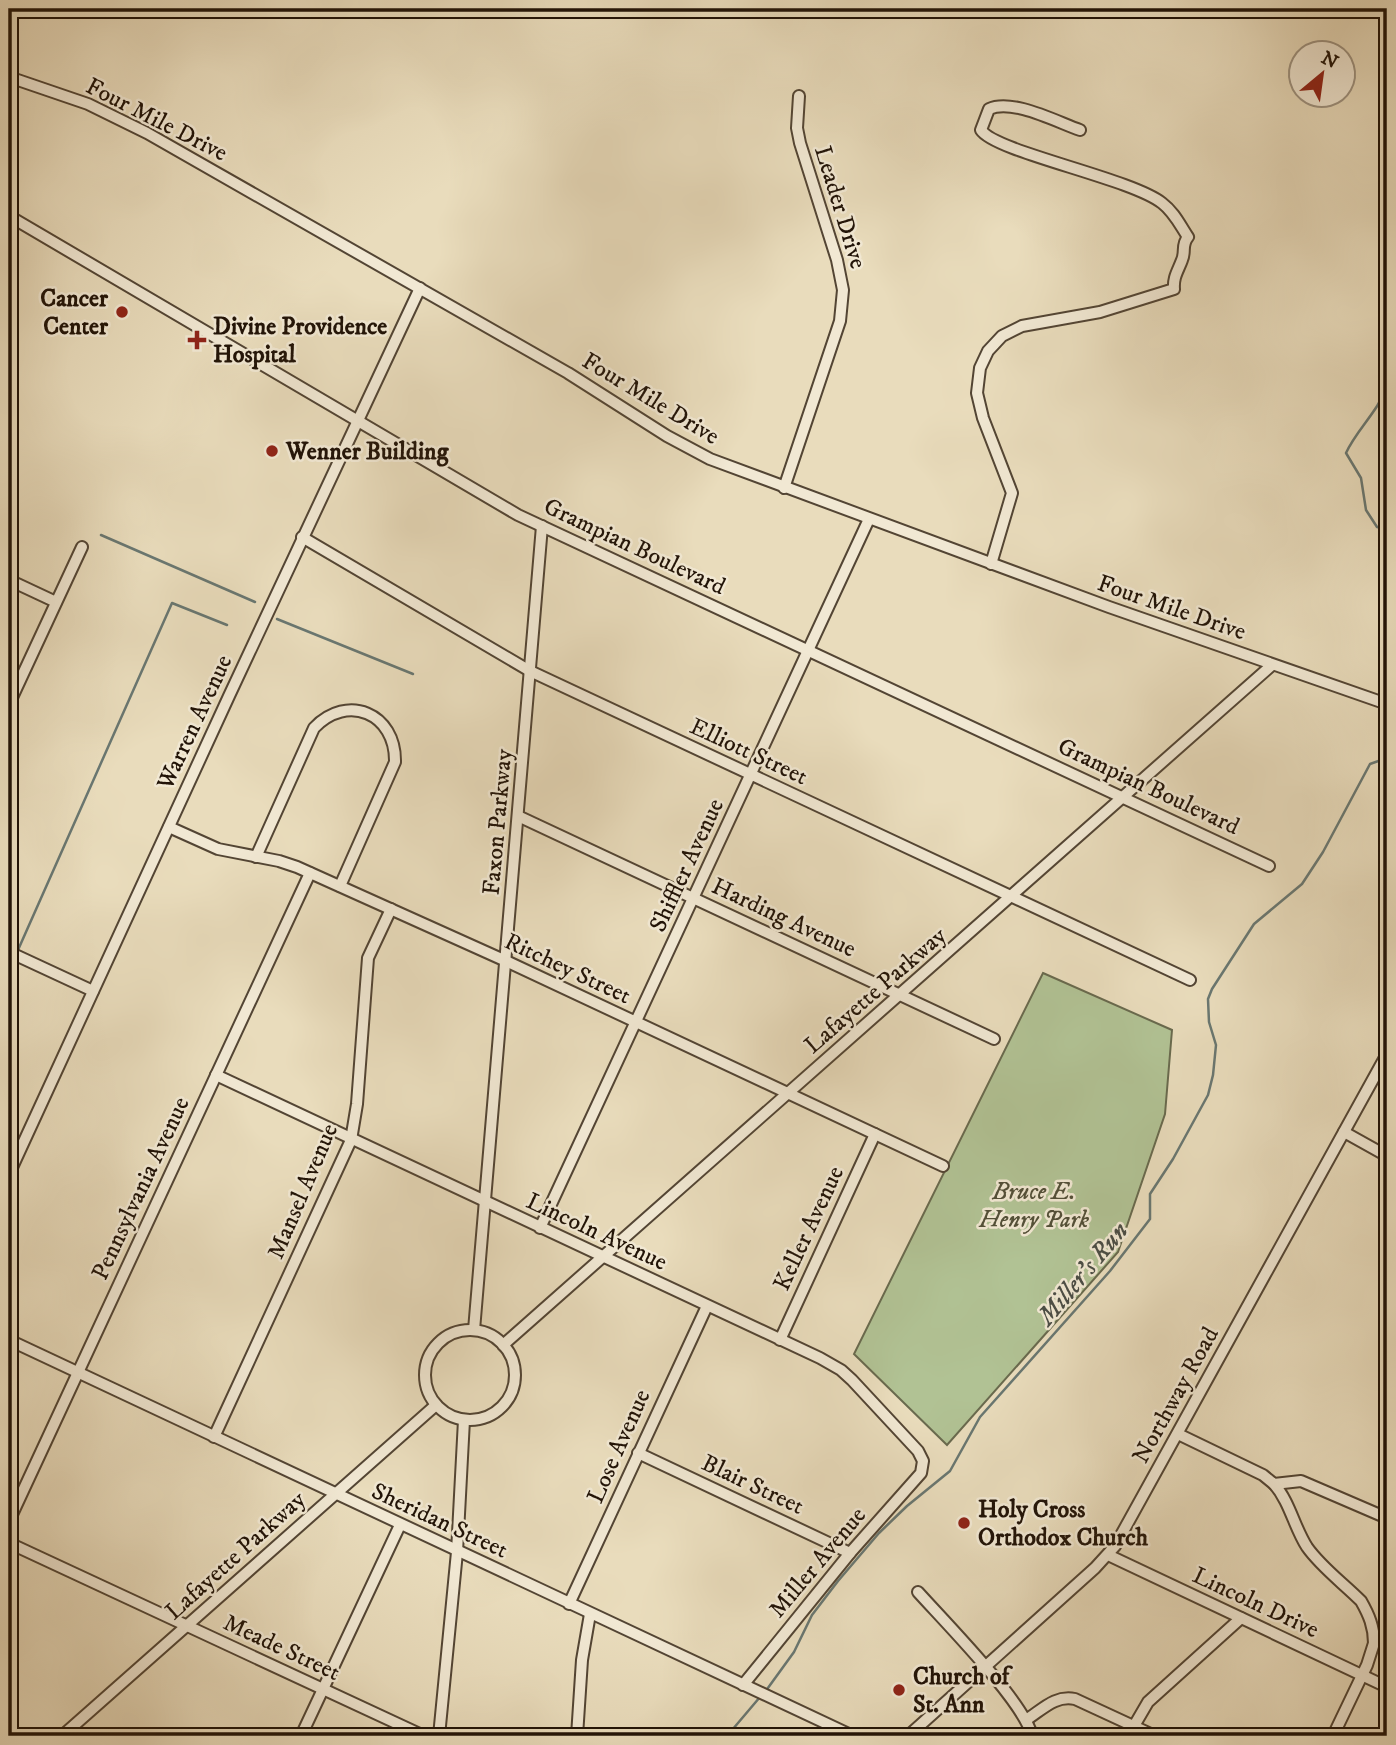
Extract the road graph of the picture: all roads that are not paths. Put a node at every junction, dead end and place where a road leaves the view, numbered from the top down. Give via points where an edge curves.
1 (9, 77) edge
2 (799, 96) dead end
3 (1080, 130) dead end
4 (9, 216) edge
5 (420, 288) junction
6 (358, 420) junction
7 (784, 488) junction
8 (869, 520) junction
9 (542, 526) junction
10 (302, 537) junction
11 (82, 547) dead end
12 (991, 564) junction
13 (9, 580) edge
14 (56, 602) junction
15 (809, 650) junction
16 (1272, 665) junction
17 (530, 671) junction
18 (9, 704) edge
19 (1387, 704) edge
20 (751, 774) junction
21 (1124, 797) junction
22 (518, 816) junction
23 (169, 827) junction
24 (256, 857) junction
25 (1269, 866) dead end
26 (310, 873) junction
27 (340, 886) junction
28 (1012, 897) junction
29 (694, 898) junction
30 (391, 909) junction
31 (9, 953) edge
32 (506, 961) junction
33 (1190, 980) dead end
34 (93, 991) junction
35 (900, 995) junction
36 (635, 1023) junction
37 (994, 1039) dead end
38 (1387, 1054) edge
39 (216, 1075) junction
40 (788, 1094) junction
41 (1344, 1132) junction
42 (875, 1134) junction
43 (351, 1140) junction
44 (1387, 1156) edge
45 (943, 1166) dead end
46 (9, 1174) edge
47 (484, 1202) junction
48 (540, 1228) junction
49 (604, 1257) junction
50 (707, 1306) junction
51 (474, 1330) junction
52 (9, 1340) edge
53 (780, 1340) junction
54 (503, 1345) junction
55 (78, 1372) junction
56 (436, 1405) junction
57 (464, 1420) junction
58 (1178, 1434) junction
59 (214, 1437) junction
60 (638, 1453) junction
61 (923, 1468) joint
62 (1274, 1484) junction
63 (337, 1494) junction
64 (1387, 1518) edge
65 (9, 1521) edge
66 (400, 1525) junction
67 (9, 1543) edge
68 (457, 1552) junction
69 (850, 1553) junction
70 (1108, 1555) junction
71 (918, 1592) dead end
72 (569, 1604) junction
73 (590, 1614) junction
74 (1241, 1618) junction
75 (186, 1626) junction
76 (1387, 1635) edge
77 (1374, 1643) junction
78 (984, 1666) junction
79 (1362, 1675) junction
80 (1387, 1687) edge
81 (749, 1688) junction
82 (323, 1689) junction
83 (1026, 1720) junction
84 (1134, 1726) junction
85 (62, 1736) edge
86 (301, 1736) edge
87 (424, 1736) edge
88 (439, 1736) edge
89 (577, 1736) edge
90 (853, 1736) edge
91 (908, 1736) edge
92 (1032, 1736) edge
93 (1155, 1736) edge
94 (1333, 1736) edge

1 - 5 street, Four Mile Drive via 111,114
2 - 7 street, Leader Drive via 800,143 837,260 842,306 836,338
3 - 12 street via 1001,105 989,109 981,130 1010,146 1150,195 1172,211 1188,237 1173,278 1174,289 1100,312 1022,326 1002,336 988,351 976,393 1012,493
4 - 6 street, Grampian Boulevard
5 - 6 street, Warren Avenue
5 - 7 street, Four Mile Drive via 683,446
6 - 9 street, Grampian Boulevard
6 - 10 street, Warren Avenue
7 - 8 street, Four Mile Drive
8 - 12 street, Four Mile Drive
8 - 15 street, Shiffler Avenue
9 - 15 street, Grampian Boulevard
9 - 17 street, Faxon Parkway
10 - 17 street, Elliott Street
10 - 23 street, Warren Avenue
11 - 14 street
12 - 16 street, Four Mile Drive
13 - 14 street
14 - 18 street
15 - 20 street, Shiffler Avenue
15 - 21 street, Grampian Boulevard
16 - 19 street, Four Mile Drive
16 - 21 street, Lafayette Parkway
17 - 20 street, Elliott Street
17 - 22 street, Faxon Parkway
20 - 28 street, Elliott Street
20 - 29 street, Shiffler Avenue
21 - 25 street, Grampian Boulevard
21 - 28 street, Lafayette Parkway
22 - 29 street, Harding Avenue
22 - 32 street, Faxon Parkway
23 - 24 street, Ritchey Street via 218,849
23 - 34 street, Warren Avenue
24 - 26 street, Ritchey Street via 289,863
24 - 27 street via 314,728 337,712 366,713 388,731 395,762
26 - 27 street, Ritchey Street
26 - 39 street, Pennsylvania Avenue
27 - 30 street, Ritchey Street
28 - 33 street, Elliott Street
28 - 35 street, Lafayette Parkway
29 - 35 street, Harding Avenue
29 - 36 street, Shiffler Avenue
30 - 32 street, Ritchey Street
30 - 43 street, Mansel Avenue via 368,958
31 - 34 street
32 - 36 street, Ritchey Street
32 - 47 street, Faxon Parkway
34 - 46 street, Warren Avenue
35 - 37 street, Harding Avenue
35 - 40 street, Lafayette Parkway
36 - 40 street, Ritchey Street
36 - 48 street, Shiffler Avenue
38 - 41 street, Northway Road
39 - 43 street, Lincoln Avenue
39 - 55 street, Pennsylvania Avenue
40 - 42 street, Ritchey Street
40 - 49 street, Lafayette Parkway
41 - 44 street
41 - 58 street, Northway Road
42 - 45 street, Ritchey Street
42 - 53 street, Keller Avenue
43 - 47 street, Lincoln Avenue
43 - 59 street, Mansel Avenue
47 - 48 street, Lincoln Avenue
47 - 51 street, Faxon Parkway
48 - 49 street, Lincoln Avenue
49 - 50 street, Lincoln Avenue
49 - 54 street, Lafayette Parkway
50 - 53 street, Lincoln Avenue
50 - 60 street, Lose Avenue
51 - 54 street
51 - 56 street via 447,1336 432,1351 425,1379
52 - 55 street, Sheridan Street
53 - 61 street, Lincoln Avenue via 841,1370 918,1451
54 - 57 street via 514,1368 510,1396 492,1414
55 - 59 street, Sheridan Street
55 - 65 street, Pennsylvania Avenue
56 - 57 street
56 - 63 street, Lafayette Parkway
57 - 68 street
58 - 62 street
58 - 70 street, Northway Road
59 - 63 street, Sheridan Street
60 - 69 street, Blair Street
60 - 72 street, Lose Avenue
61 - 69 street, Miller Avenue
62 - 64 street via 1301,1481
62 - 77 street via 1313,1554 1361,1601 1370,1618
63 - 66 street, Sheridan Street
63 - 75 street, Lafayette Parkway
66 - 68 street, Sheridan Street
66 - 82 street
67 - 75 street, Meade Street
68 - 72 street, Sheridan Street
68 - 88 street
69 - 81 street, Miller Avenue
70 - 74 street, Lincoln Drive
70 - 78 street, Northway Road
71 - 78 street
72 - 73 street, Sheridan Street
73 - 81 street, Sheridan Street
73 - 89 street
74 - 79 street, Lincoln Drive
74 - 84 street via 1148,1702
75 - 82 street, Meade Street
75 - 85 street, Lafayette Parkway
76 - 77 street
77 - 79 street
78 - 83 street
78 - 91 street, Northway Road
79 - 80 street, Lincoln Drive
79 - 94 street
81 - 90 street, Sheridan Street
82 - 86 street
82 - 87 street, Meade Street
83 - 84 street via 1067,1697
83 - 92 street
84 - 93 street

